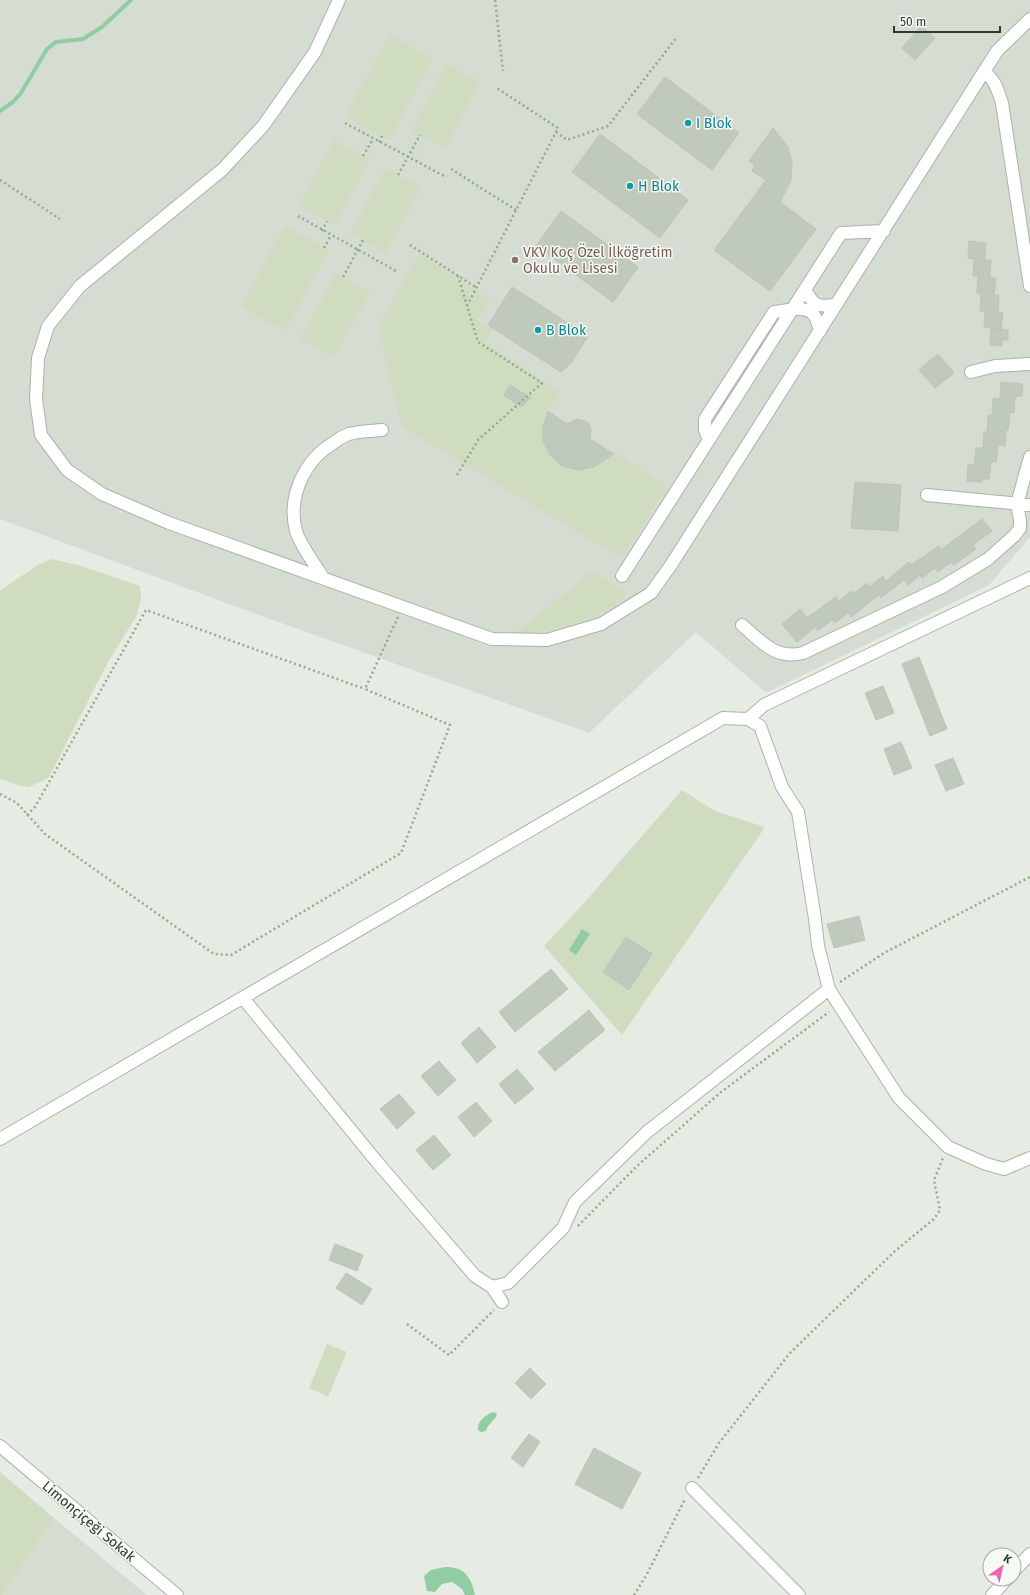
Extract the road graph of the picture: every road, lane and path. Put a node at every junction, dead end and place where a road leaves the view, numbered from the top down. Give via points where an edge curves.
1 (339, 0) edge
2 (495, 0) edge
3 (1030, 19) edge
4 (677, 37) dead end
5 (503, 71) dead end
6 (984, 72) junction
7 (495, 87) dead end
8 (345, 123) dead end
9 (556, 132) junction
10 (420, 135) dead end
11 (382, 136) dead end
12 (374, 139) junction
13 (379, 142) junction
14 (363, 156) dead end
15 (408, 158) junction
16 (451, 169) dead end
17 (398, 175) dead end
18 (446, 177) dead end
19 (0, 180) edge
20 (516, 210) junction
21 (298, 216) dead end
22 (60, 219) dead end
23 (327, 221) dead end
24 (322, 231) junction
25 (884, 231) junction
26 (331, 235) junction
27 (363, 240) dead end
28 (410, 245) dead end
29 (324, 248) dead end
30 (358, 249) junction
31 (396, 271) dead end
32 (458, 276) junction
33 (343, 277) dead end
34 (1030, 286) edge
35 (477, 288) junction
36 (805, 289) junction
37 (837, 304) junction
38 (467, 306) junction
39 (792, 310) junction
40 (820, 331) junction
41 (1030, 364) edge
42 (971, 372) dead end
43 (382, 430) dead end
44 (1030, 457) edge
45 (457, 475) dead end
46 (928, 496) dead end
47 (1017, 504) junction
48 (1030, 505) edge
49 (622, 576) dead end
50 (324, 578) junction
51 (1030, 578) edge
52 (403, 607) junction
53 (742, 625) dead end
54 (365, 689) junction
55 (748, 719) junction
56 (0, 794) edge
57 (27, 815) junction
58 (1030, 877) edge
59 (829, 988) junction
60 (243, 998) junction
61 (839, 1005) junction
62 (0, 1139) edge
63 (948, 1147) junction
64 (1030, 1158) edge
65 (574, 1230) dead end
66 (492, 1287) junction
67 (502, 1302) joint
68 (407, 1324) dead end
69 (0, 1446) edge
70 (692, 1488) junction
71 (1030, 1554) edge
72 (1022, 1562) edge
73 (1000, 1587) edge
74 (177, 1595) edge
75 (634, 1595) edge
76 (799, 1595) edge
77 (992, 1595) edge

1 - 50 street via 315,52 264,126 222,170 80,286 48,326 38,358 36,399 41,435 67,470 102,494 169,523
2 - 5 path
3 - 6 street via 997,51
4 - 9 path via 608,126 568,140
6 - 25 street
6 - 34 street via 990,76 997,88 1002,103
7 - 9 path via 558,128
8 - 12 path
9 - 20 path
10 - 15 path
11 - 13 path
12 - 13 path
12 - 14 path
13 - 15 path
15 - 17 path
15 - 18 path
16 - 20 path
19 - 22 path
20 - 35 path
21 - 24 path
23 - 24 path
24 - 26 path
25 - 36 street via 841,233
25 - 37 street
26 - 29 path
26 - 30 path
27 - 30 path
28 - 32 path
30 - 31 path
30 - 33 path
32 - 35 path
32 - 38 path
35 - 38 path
36 - 37 street via 810,299 818,305 825,307
36 - 39 street
37 - 40 street
38 - 45 path via 478,342 542,384 478,440
39 - 40 street via 811,312
39 - 49 street via 774,312 705,419 705,430 709,440
40 - 52 street via 651,593 601,624 547,640 492,639
41 - 42 street via 995,366
43 - 50 street via 348,434 324,448 309,464 300,482 294,515 297,532
44 - 47 street
46 - 47 street
47 - 48 street
47 - 53 street via 1020,528 988,559 942,587 803,653 787,655 772,650
50 - 52 street
51 - 55 street via 764,705
52 - 54 path
54 - 57 path via 146,610 35,807
54 - 57 path via 450,725 400,853 231,955 214,954 44,834
55 - 59 street via 760,726 782,787 798,812 818,946
55 - 60 street via 723,718
56 - 57 path via 17,803
58 - 59 path via 884,953
59 - 61 street
59 - 66 street via 647,1132 575,1202 563,1228 508,1283
60 - 62 street
60 - 66 street via 382,1168 475,1276
61 - 63 street via 899,1098
61 - 65 path via 722,1092 637,1166
63 - 64 street via 1004,1169
63 - 70 path via 934,1180 940,1210 934,1219 895,1251 790,1354 719,1443
66 - 67 street
67 - 68 path via 449,1354
69 - 74 street, Limonçiçeği Sokak
70 - 75 path
70 - 76 street
71 - 72 street
73 - 77 street

